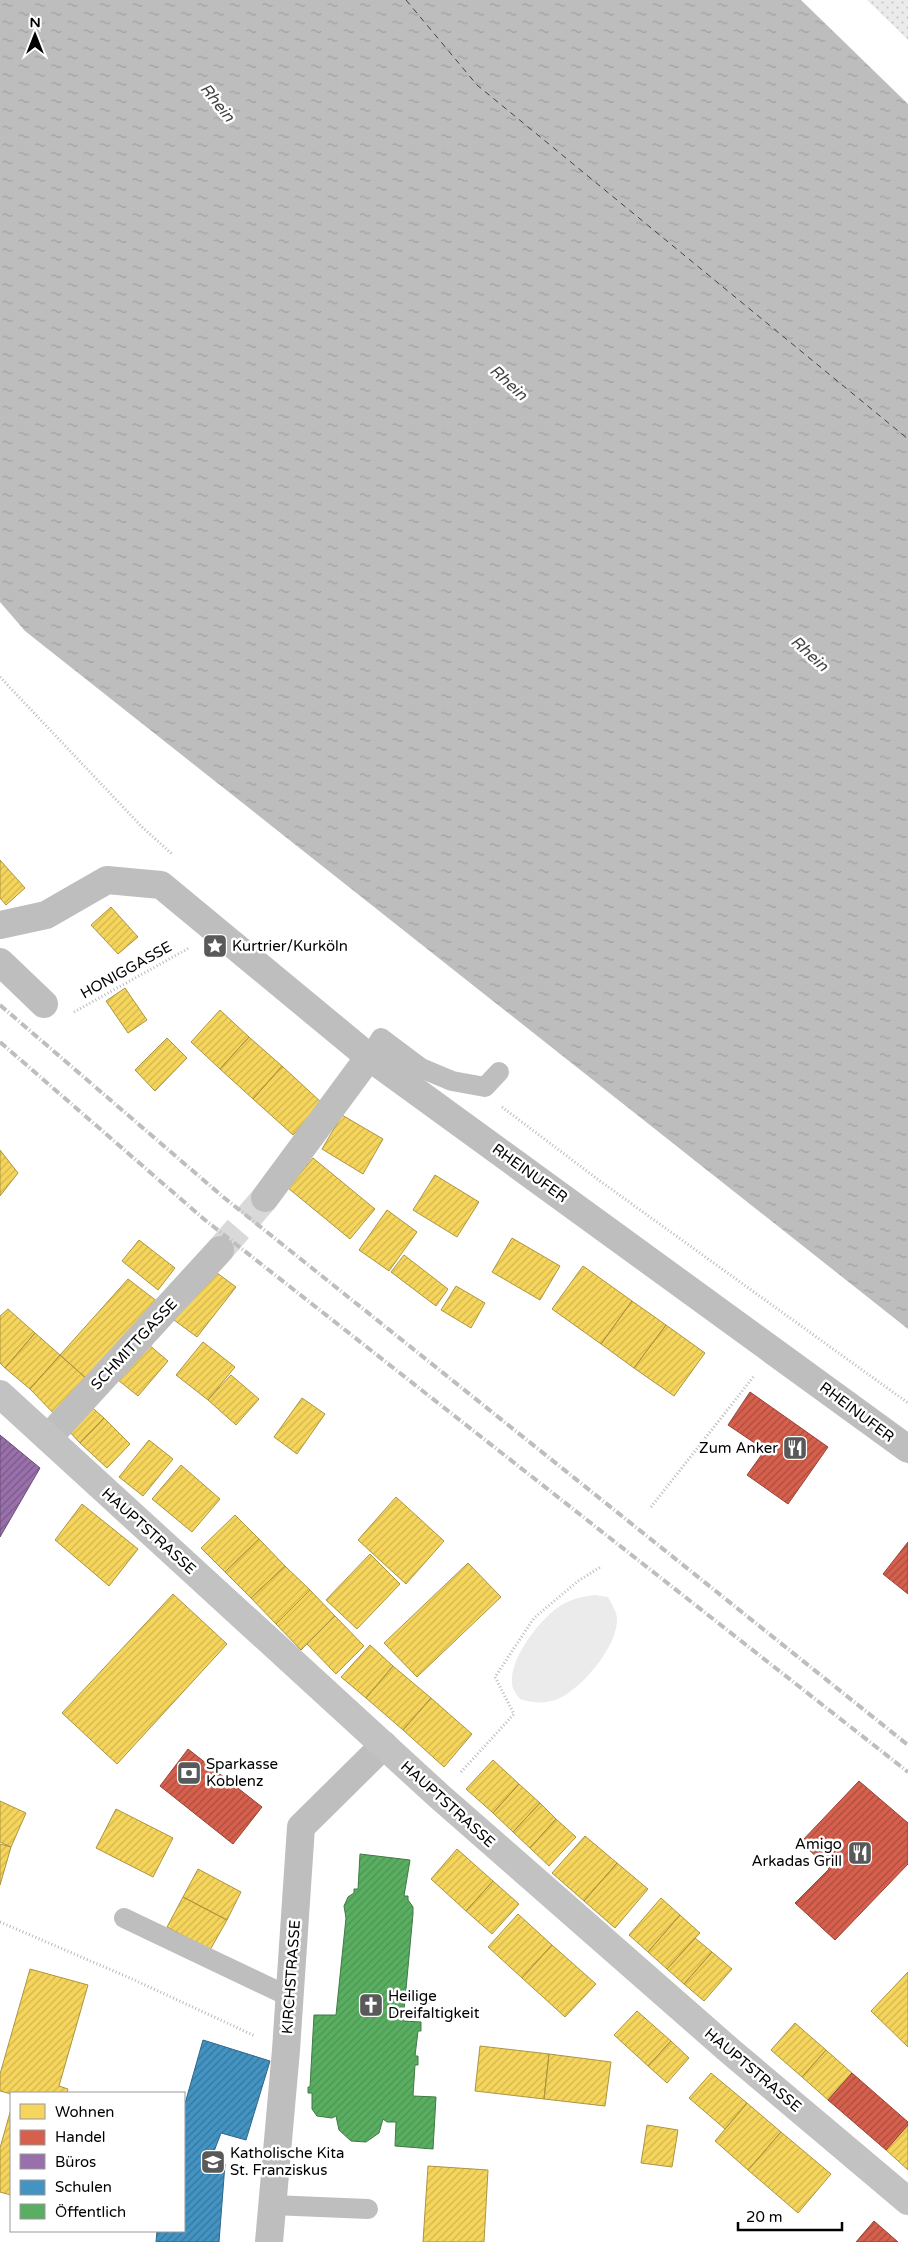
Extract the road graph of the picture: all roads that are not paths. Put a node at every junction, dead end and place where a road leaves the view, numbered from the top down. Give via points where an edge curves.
1 (0, 925) edge
2 (0, 962) edge
3 (44, 1004) road end
4 (369, 1057) junction
5 (499, 1072) dead end
6 (265, 1198) tunnel mouth
7 (220, 1250) tunnel mouth
8 (0, 1394) edge
9 (48, 1438) junction
10 (908, 1449) edge
11 (384, 1745) junction
12 (124, 1918) dead end
13 (290, 1997) junction
14 (908, 2200) edge
15 (272, 2205) junction
16 (368, 2209) dead end
17 (269, 2242) edge

1 - 4 street, RHEINUFER via 46,916 107,880 161,885
2 - 3 street
4 - 5 lane via 381,1038 421,1068 452,1081 485,1087
4 - 6 street
4 - 10 street, RHEINUFER
7 - 9 street, SCHMITTGASSE
8 - 9 main road, HAUPTSTRASSE
9 - 11 main road, HAUPTSTRASSE
11 - 13 street, KIRCHSTRASSE via 301,1828
11 - 14 main road, HAUPTSTRASSE via 730,2051
12 - 13 lane
13 - 15 street, KIRCHSTRASSE
15 - 16 lane
15 - 17 street, KIRCHSTRASSE

